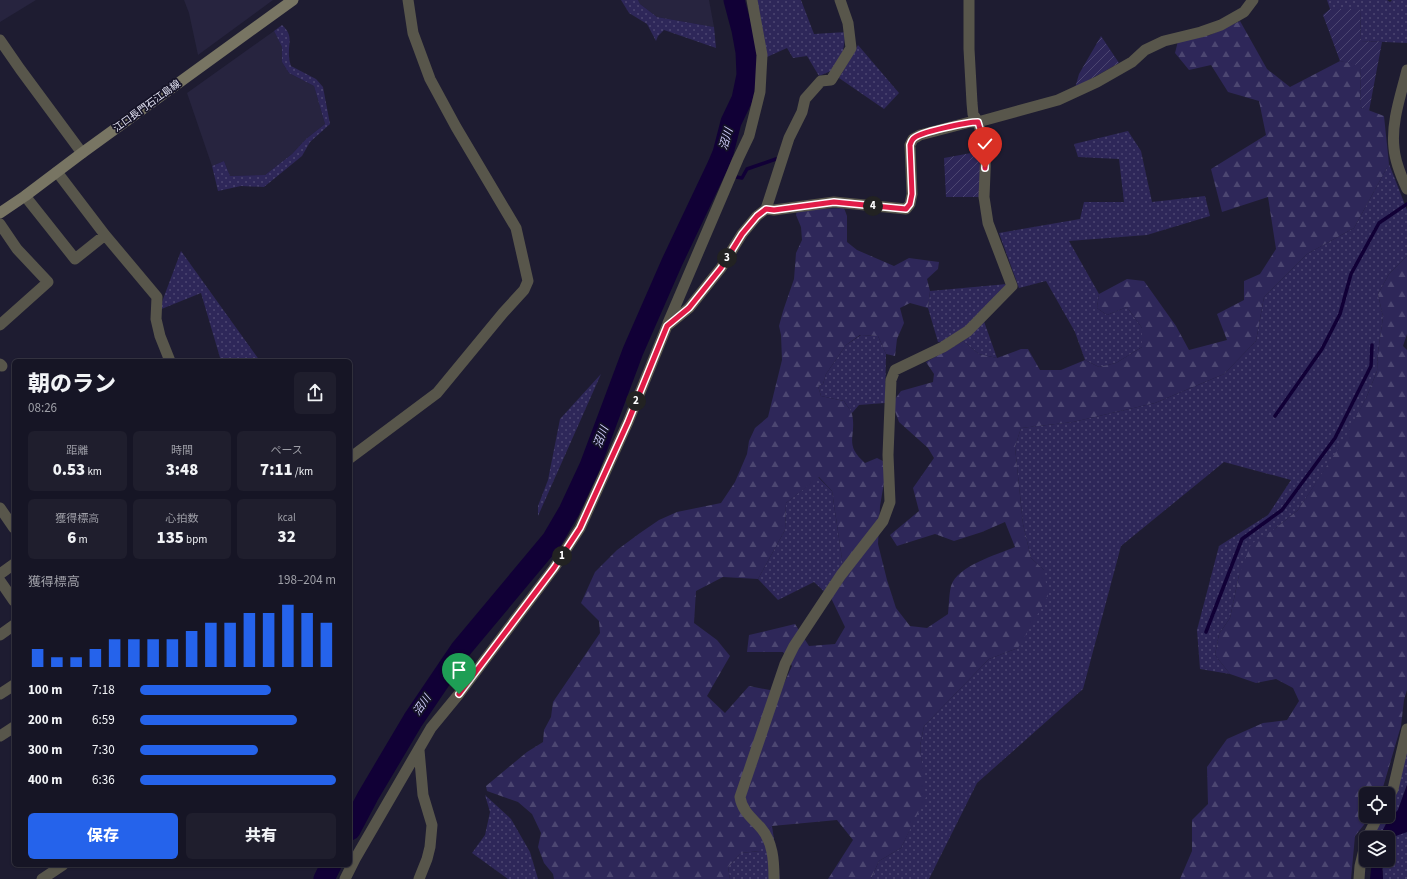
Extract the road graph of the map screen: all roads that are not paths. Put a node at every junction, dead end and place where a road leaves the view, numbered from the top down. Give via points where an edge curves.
1 (293, 0) edge
2 (408, 0) edge
3 (752, 0) edge
4 (840, 0) edge
5 (969, 0) edge
6 (1253, 0) edge
7 (0, 40) edge
8 (1407, 70) edge
9 (978, 122) junction
10 (82, 153) junction
11 (57, 172) junction
12 (1407, 189) edge
13 (25, 196) junction
14 (766, 209) junction
15 (0, 212) edge
16 (0, 224) edge
17 (105, 235) junction
18 (0, 325) edge
19 (667, 326) junction
20 (169, 359) edge
21 (352, 457) edge
22 (1, 512) edge
23 (12, 526) edge
24 (12, 565) edge
25 (0, 574) edge
26 (0, 581) edge
27 (12, 598) edge
28 (12, 626) edge
29 (0, 635) edge
30 (12, 685) edge
31 (0, 694) edge
32 (12, 728) edge
33 (1407, 729) edge
34 (0, 736) edge
35 (419, 749) junction
36 (1393, 787) edge
37 (352, 865) edge
38 (60, 867) edge
39 (351, 867) edge
40 (1360, 867) edge
41 (42, 879) edge
42 (345, 879) edge
43 (419, 879) edge
44 (774, 879) edge
45 (1359, 879) edge

1 - 10 main road, 江口長門石江島線
2 - 21 street via 413,33 430,79 516,228 528,281 524,290 437,393
3 - 19 street via 762,55 760,92 749,136
4 - 14 street via 848,23 851,48 831,80 821,81 805,99 802,112 789,138
5 - 9 street via 972,103 973,114
6 - 9 street via 1244,12 1221,25 1164,41 1145,50 1132,62 1097,82 1058,100
7 - 10 street
8 - 12 street via 1395,122 1394,147 1397,165
9 - 14 street via 933,130 913,139 910,145 912,194 906,209 834,202
9 - 44 street via 986,149 984,197 988,223 1012,286 968,331 943,347 895,370 891,380 888,455 890,502 887,512 883,522 841,575 794,646 785,664 740,797 747,814 762,829 770,842 774,860
10 - 11 main road, 江口長門石江島線
11 - 13 main road, 江口長門石江島線
11 - 17 street
13 - 15 main road, 江口長門石江島線
13 - 17 street via 75,259
14 - 19 street via 742,234 721,268 689,308
16 - 18 street via 18,249 48,282
17 - 20 street via 157,297 156,319
19 - 35 street via 628,422 580,528 554,568 431,728
22 - 23 street
24 - 25 street
26 - 27 street
28 - 29 street
30 - 31 street
32 - 34 street
33 - 36 street
35 - 37 street
35 - 43 street via 423,795 432,831 427,859
38 - 41 street
39 - 42 street
40 - 45 street

